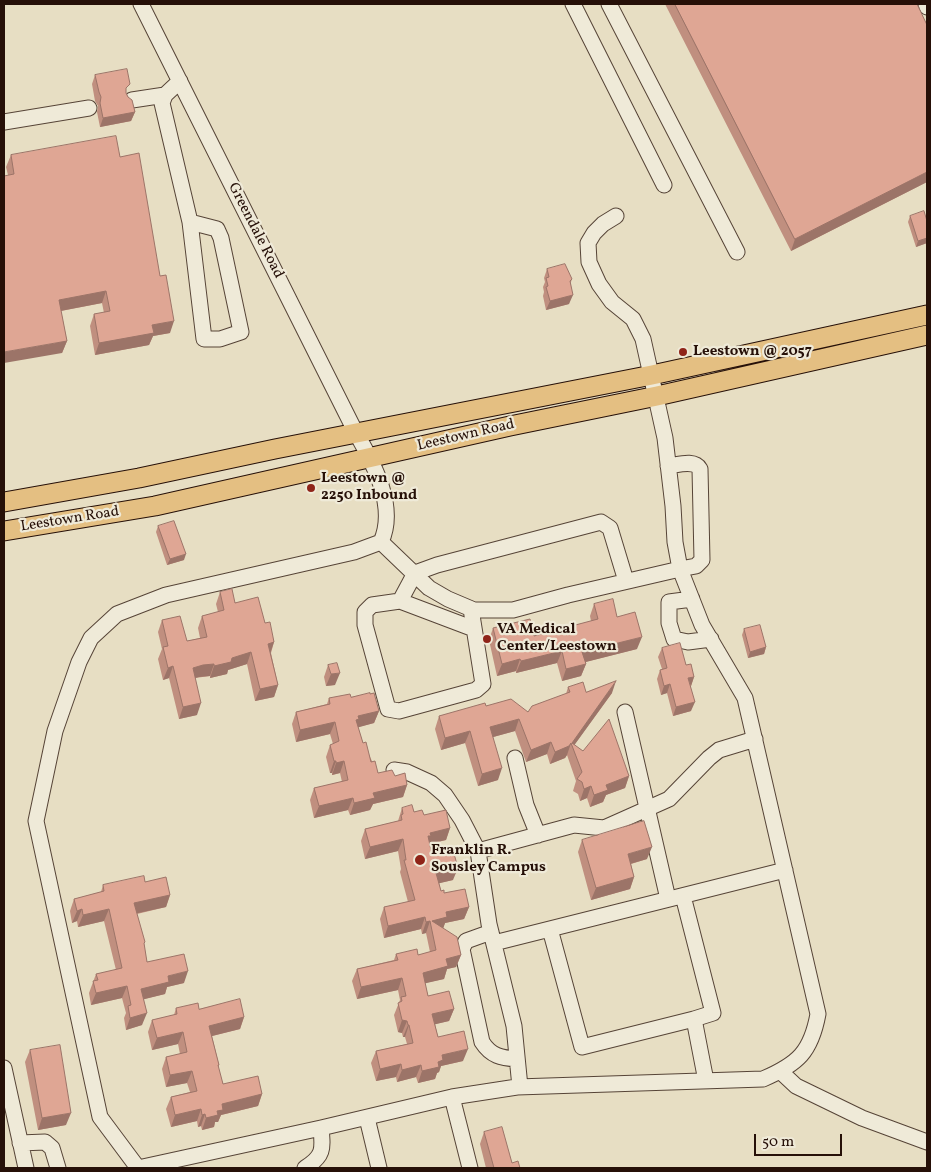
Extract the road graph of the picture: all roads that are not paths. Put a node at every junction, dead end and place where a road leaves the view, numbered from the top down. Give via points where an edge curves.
1 (141, 4) edge
2 (573, 4) edge
3 (609, 4) edge
4 (180, 81) junction
5 (165, 95) junction
6 (132, 100) edge
7 (89, 108) dead end
8 (4, 122) edge
9 (664, 185) dead end
10 (616, 216) dead end
11 (190, 222) junction
12 (737, 252) dead end
13 (923, 315) edge
14 (926, 338) edge
15 (652, 375) junction
16 (657, 396) junction
17 (356, 433) junction
18 (370, 457) junction
19 (668, 466) junction
20 (4, 502) edge
21 (4, 531) edge
22 (381, 542) junction
23 (680, 569) junction
24 (414, 573) junction
25 (626, 581) junction
26 (692, 599) junction
27 (400, 601) junction
28 (471, 609) junction
29 (474, 629) junction
30 (710, 639) junction
31 (625, 712) dead end
32 (754, 739) junction
33 (515, 758) dead end
34 (394, 770) edge
35 (647, 809) junction
36 (538, 835) junction
37 (478, 851) junction
38 (785, 870) junction
39 (676, 897) junction
40 (550, 929) junction
41 (492, 938) junction
42 (694, 1019) junction
43 (517, 1059) junction
44 (4, 1068) edge
45 (781, 1072) junction
46 (706, 1081) junction
47 (520, 1087) junction
48 (452, 1097) junction
49 (367, 1118) junction
50 (321, 1128) junction
51 (927, 1142) edge
52 (20, 1143) junction
53 (26, 1168) edge
54 (58, 1168) edge
55 (138, 1168) edge
56 (305, 1168) edge
57 (380, 1168) edge
58 (470, 1168) edge

1 - 4 street, Greendale Road
2 - 9 street
3 - 12 street
4 - 5 street
4 - 17 street, Greendale Road
5 - 6 street
5 - 11 street via 162,103
7 - 8 street
10 - 15 street via 594,233 588,243 589,262 612,302 632,319 643,339
11 - 11 street via 216,229 221,238 240,332 220,339 204,339
13 - 14 street
13 - 15 main road, Leestown Road
14 - 16 main road, Leestown Road
15 - 16 street
15 - 17 main road, Leestown Road
16 - 18 main road, Leestown Road
16 - 19 street
17 - 18 street, Greendale Road
17 - 20 main road, Leestown Road
18 - 21 main road, Leestown Road via 155,506
18 - 22 street, Greendale Road via 388,515 387,530
19 - 23 street
19 - 23 street via 693,463 698,465 701,474 702,560 696,566
22 - 24 street
22 - 55 street via 354,552 166,595 117,614 91,638 80,662 55,731 36,821 100,1117
23 - 25 street
23 - 26 street
24 - 25 street via 601,522 610,528
24 - 27 street
24 - 28 street via 429,588
25 - 28 street via 512,610
26 - 30 street
26 - 30 street via 669,602 668,623 674,639 688,642
27 - 29 street
27 - 29 street via 372,605 365,612 365,625 388,709 399,711 476,690 483,684
28 - 29 street
30 - 32 street via 745,698
31 - 35 street
32 - 35 street via 719,750 669,799
32 - 38 street
33 - 36 street via 526,805
34 - 37 street via 431,783 445,795
35 - 36 street via 604,828 574,825
35 - 39 street
36 - 37 street
37 - 41 street
38 - 39 street
38 - 45 street via 818,1014 814,1034 799,1059
39 - 40 street
39 - 42 street via 713,1013
40 - 41 street
40 - 42 street via 582,1047
41 - 43 street via 514,1026
41 - 43 street via 466,940 462,949 482,1042 495,1056
42 - 46 street
43 - 47 street
44 - 52 street
45 - 46 street via 763,1079
45 - 51 street via 796,1086 862,1118
46 - 47 street
47 - 48 street
48 - 49 street
48 - 58 street
49 - 50 street
49 - 57 street
50 - 55 street
50 - 56 street via 323,1149 316,1162
52 - 53 street
52 - 54 street via 45,1142 52,1148

